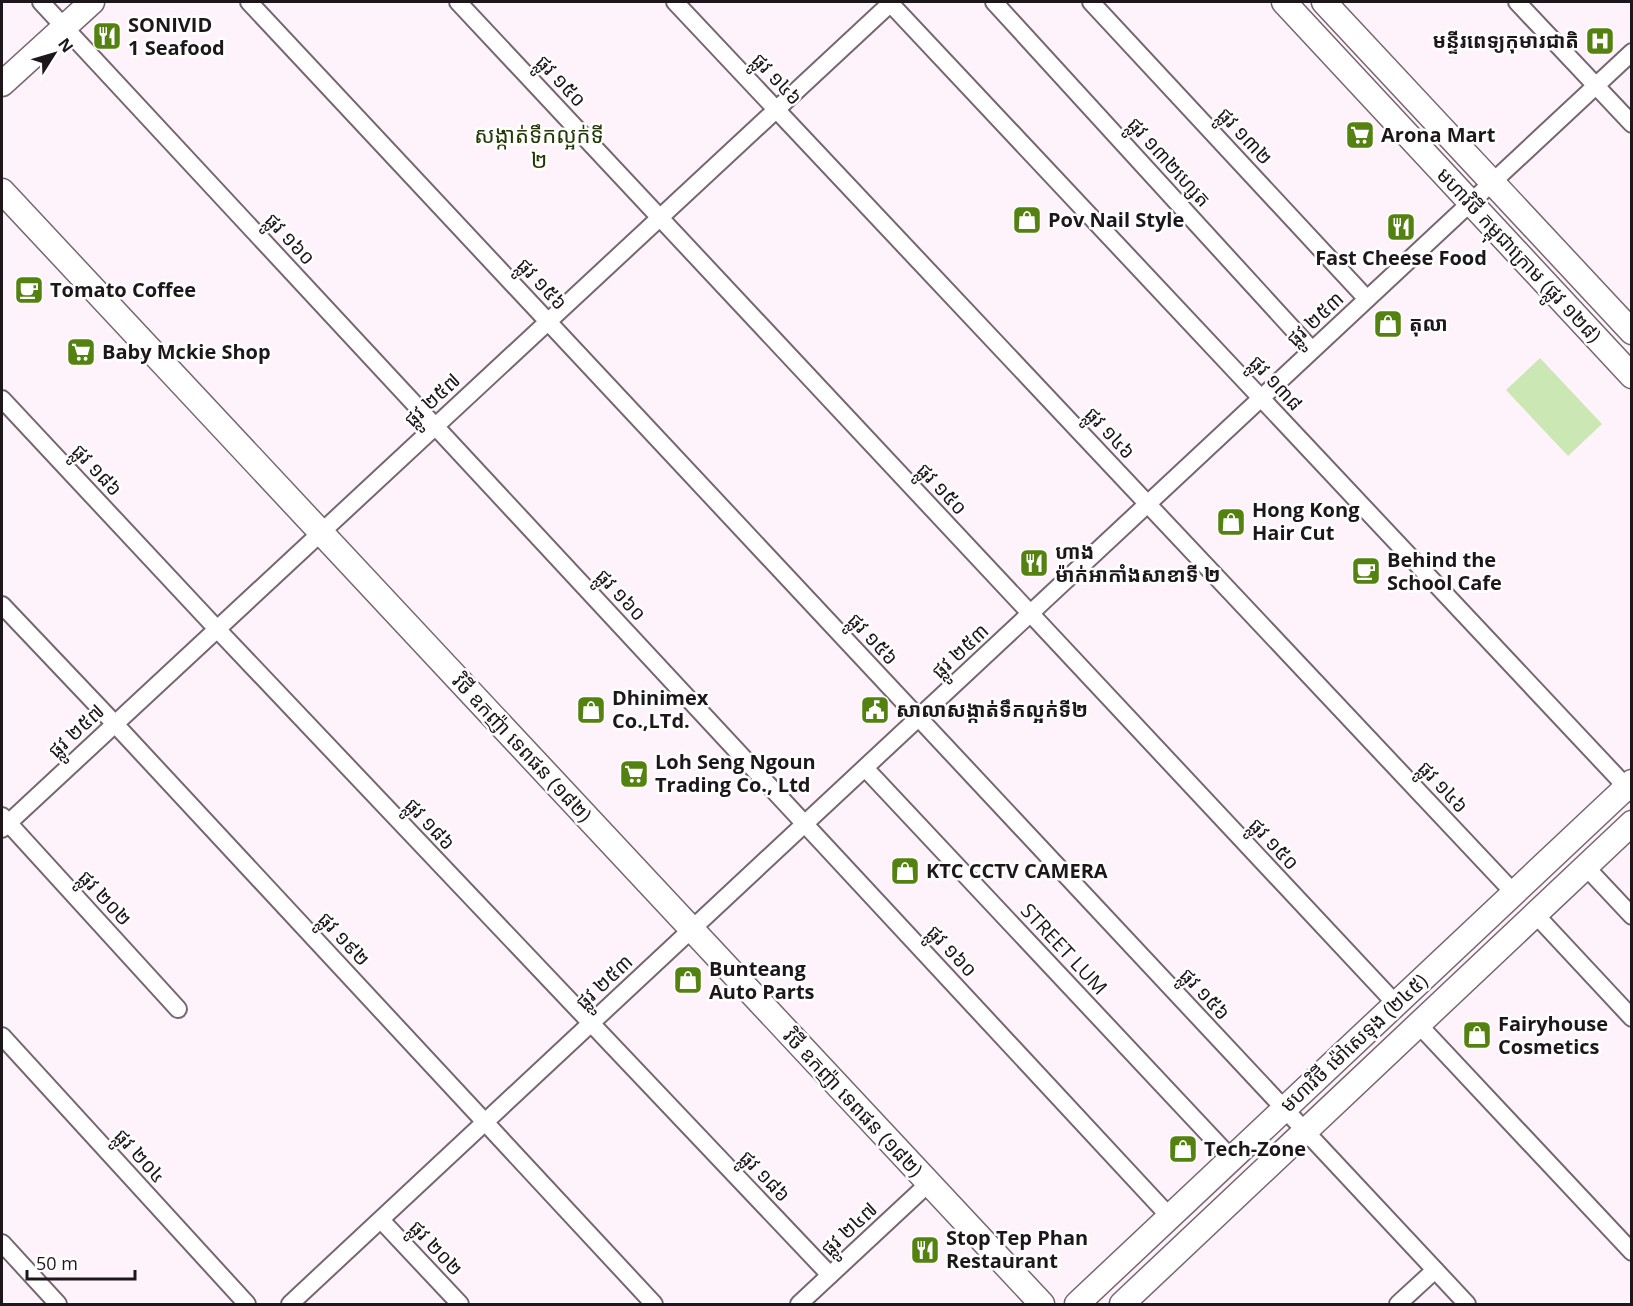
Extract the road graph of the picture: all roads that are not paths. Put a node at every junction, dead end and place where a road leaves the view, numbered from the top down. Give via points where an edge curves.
1 (41, 2) edge
2 (92, 2) edge
3 (249, 2) edge
4 (458, 2) edge
5 (675, 2) edge
6 (890, 2) edge
7 (994, 2) edge
8 (1091, 2) edge
9 (1284, 2) edge
10 (1324, 2) edge
11 (1517, 2) edge
12 (64, 27) junction
13 (1632, 52) edge
14 (2, 84) edge
15 (1596, 86) junction
16 (777, 108) junction
17 (1632, 124) edge
18 (1493, 182) junction
19 (2, 191) edge
20 (1470, 203) junction
21 (660, 217) junction
22 (1367, 299) junction
23 (548, 321) junction
24 (1632, 332) edge
25 (1312, 350) junction
26 (1632, 376) edge
27 (1261, 398) junction
28 (2, 399) edge
29 (435, 426) junction
30 (1148, 504) junction
31 (321, 533) junction
32 (2, 604) edge
33 (1030, 613) junction
34 (217, 629) junction
35 (918, 718) junction
36 (115, 724) junction
37 (865, 768) junction
38 (1630, 788) edge
39 (4, 823) edge
40 (1632, 823) edge
41 (805, 824) junction
42 (1585, 866) junction
43 (1514, 893) junction
44 (1535, 914) junction
45 (1632, 916) edge
46 (692, 930) junction
47 (1396, 1005) junction
48 (178, 1009) dead end
49 (1632, 1018) edge
50 (591, 1024) junction
51 (1418, 1024) junction
52 (2, 1036) edge
53 (1284, 1109) junction
54 (485, 1122) junction
55 (1305, 1131) junction
56 (1232, 1159) junction
57 (929, 1183) junction
58 (1170, 1217) junction
59 (381, 1220) junction
60 (2, 1243) edge
61 (1632, 1252) edge
62 (1435, 1270) junction
63 (830, 1275) junction
64 (300, 1301) edge
65 (58, 1305) edge
66 (247, 1305) edge
67 (460, 1305) edge
68 (654, 1305) edge
69 (799, 1305) edge
70 (1042, 1305) edge
71 (1077, 1305) edge
72 (1122, 1305) edge
73 (1398, 1305) edge
74 (1467, 1305) edge

1 - 12 street, ផ្លូវ ១៦០
2 - 12 main road
3 - 23 street, ផ្លូវ ១៥៦
4 - 21 street, ផ្លូវ ១៥០
5 - 16 street, ផ្លូវ ១៤៦
6 - 16 street, ផ្លូវ ២៥៧
6 - 27 street, ផ្លូវ ១៣៨
7 - 25 street, ផ្លូវ ១៣២ហ្សេត
8 - 22 street, ផ្លូវ ១៣២
9 - 20 main road, មហាវិថី កម្ពុជាក្រោម (ផ្លូវ ១២៨)
10 - 18 main road, មហាវិថី កម្ពុជាក្រោម (ផ្លូវ ១២៨)
11 - 15 street
12 - 14 main road
12 - 29 street, ផ្លូវ ១៦០
13 - 15 street, ផ្លូវ ២៥៣
15 - 17 street
15 - 18 street, ផ្លូវ ២៥៣
16 - 21 street, ផ្លូវ ២៥៧
16 - 30 street, ផ្លូវ ១៤៦
18 - 20 street, ផ្លូវ ២៥៣
18 - 24 main road, មហាវិថី កម្ពុជាក្រោម (ផ្លូវ ១២៨)
19 - 31 main road, វិថី ឧកញ៉ា ទេពផន (១៨២)
20 - 22 street, ផ្លូវ ២៥៣
20 - 26 main road, មហាវិថី កម្ពុជាក្រោម (ផ្លូវ ១២៨)
21 - 23 street, ផ្លូវ ២៥៧
21 - 33 street, ផ្លូវ ១៥០
22 - 25 street, ផ្លូវ ២៥៣
23 - 29 street, ផ្លូវ ២៥៧
23 - 35 street, ផ្លូវ ១៥៦
25 - 27 street, ផ្លូវ ២៥៣
27 - 30 street, ផ្លូវ ២៥៣
27 - 38 street, ផ្លូវ ១៣៨
28 - 34 street, ផ្លូវ ១៨៦
29 - 31 street, ផ្លូវ ២៥៧
29 - 41 street, ផ្លូវ ១៦០
30 - 33 street, ផ្លូវ ២៥៣
30 - 43 street, ផ្លូវ ១៤៦
31 - 34 street, ផ្លូវ ២៥៧
31 - 46 main road, វិថី ឧកញ៉ា ទេពផន (១៨២)
32 - 36 street, ផ្លូវ ១៩២
33 - 35 street, ផ្លូវ ២៥៣
33 - 47 street, ផ្លូវ ១៥០
34 - 36 street, ផ្លូវ ២៥៧
34 - 50 street, ផ្លូវ ១៨៦
35 - 37 street, ផ្លូវ ២៥៣
35 - 53 street, ផ្លូវ ១៥៦
36 - 39 street, ផ្លូវ ២៥៧
36 - 54 street, ផ្លូវ ១៩២
37 - 41 street, ផ្លូវ ២៥៣
37 - 56 street, STREET LUM
38 - 43 main road, មហាវិថី ម៉ៅសេទុង (២៤៥)
39 - 48 street, ផ្លូវ ២០២
40 - 42 main road, មហាវិថី ម៉ៅសេទុង (២៤៥)
41 - 46 street, ផ្លូវ ២៥៣
41 - 58 street, ផ្លូវ ១៦០
42 - 44 main road, មហាវិថី ម៉ៅសេទុង (២៤៥)
42 - 45 street
43 - 47 main road, មហាវិថី ម៉ៅសេទុង (២៤៥)
44 - 49 street
44 - 51 main road, មហាវិថី ម៉ៅសេទុង (២៤៥)
46 - 50 street, ផ្លូវ ២៥៣
46 - 57 main road, វិថី ឧកញ៉ា ទេពផន (១៨២)
47 - 53 main road, មហាវិថី ម៉ៅសេទុង (២៤៥)
50 - 54 street, ផ្លូវ ២៥៣
50 - 63 street, ផ្លូវ ១៨៦
51 - 55 main road, មហាវិថី ម៉ៅសេទុង (២៤៥)
51 - 61 street
52 - 66 street, ផ្លូវ ២០៤
53 - 55 street, ផ្លូវ ១៥៦
53 - 56 main road, មហាវិថី ម៉ៅសេទុង (២៤៥)
54 - 59 street, ផ្លូវ ២៥៣
54 - 68 street, ផ្លូវ ១៩២
55 - 62 street, ផ្លូវ ១៥៦
55 - 72 main road, មហាវិថី ម៉ៅសេទុង (២៤៥)
56 - 58 main road, មហាវិថី ម៉ៅសេទុង (២៤៥)
57 - 63 street, ផ្លូវ ២៤៧
57 - 70 main road, វិថី ឧកញ៉ា ទេពផន (១៨២)
58 - 71 main road, មហាវិថី ម៉ៅសេទុង (២៤៥)
59 - 64 street, ផ្លូវ ២៥៣
59 - 67 street, ផ្លូវ ២០២
60 - 65 street
62 - 73 street
62 - 74 street, ផ្លូវ ១៥៦
63 - 69 street, ផ្លូវ ២៤៧

